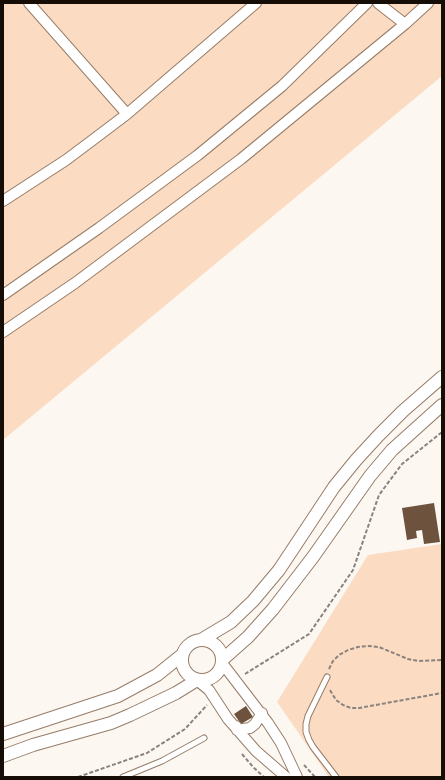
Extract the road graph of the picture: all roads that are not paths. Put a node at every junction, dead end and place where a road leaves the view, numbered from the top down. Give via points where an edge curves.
1 (29, 3) edge
2 (256, 3) edge
3 (367, 3) edge
4 (378, 3) edge
5 (428, 3) edge
6 (405, 24) junction
7 (126, 114) junction
8 (3, 201) edge
9 (3, 295) edge
10 (3, 332) edge
11 (442, 377) edge
12 (442, 405) edge
13 (201, 640) junction
14 (182, 655) junction
15 (222, 661) junction
16 (327, 677) road end
17 (198, 680) junction
18 (262, 713) junction
19 (237, 730) junction
20 (3, 734) edge
21 (204, 738) dead end
22 (3, 756) edge
23 (123, 777) edge
24 (286, 777) edge
25 (297, 777) edge
26 (336, 777) edge

1 - 7 street
2 - 7 street
3 - 9 street via 282,86 198,155
4 - 6 street
5 - 6 street
6 - 10 street via 240,159 75,283
7 - 8 street via 66,160
11 - 13 street via 403,411 356,460 334,487 279,570 254,601 231,622
12 - 15 street via 392,450 370,476 277,604 248,637
13 - 14 street via 191,643
13 - 15 street via 212,642 216,646
14 - 17 street via 184,671
14 - 20 street via 157,675 118,696
15 - 17 street via 219,671 212,678
15 - 18 street
16 - 26 lane via 308,716 306,732 313,748
17 - 19 street via 212,694
17 - 22 street via 130,716
18 - 19 street via 250,728
18 - 25 street via 281,743
19 - 24 street via 267,762
21 - 23 lane via 170,757

